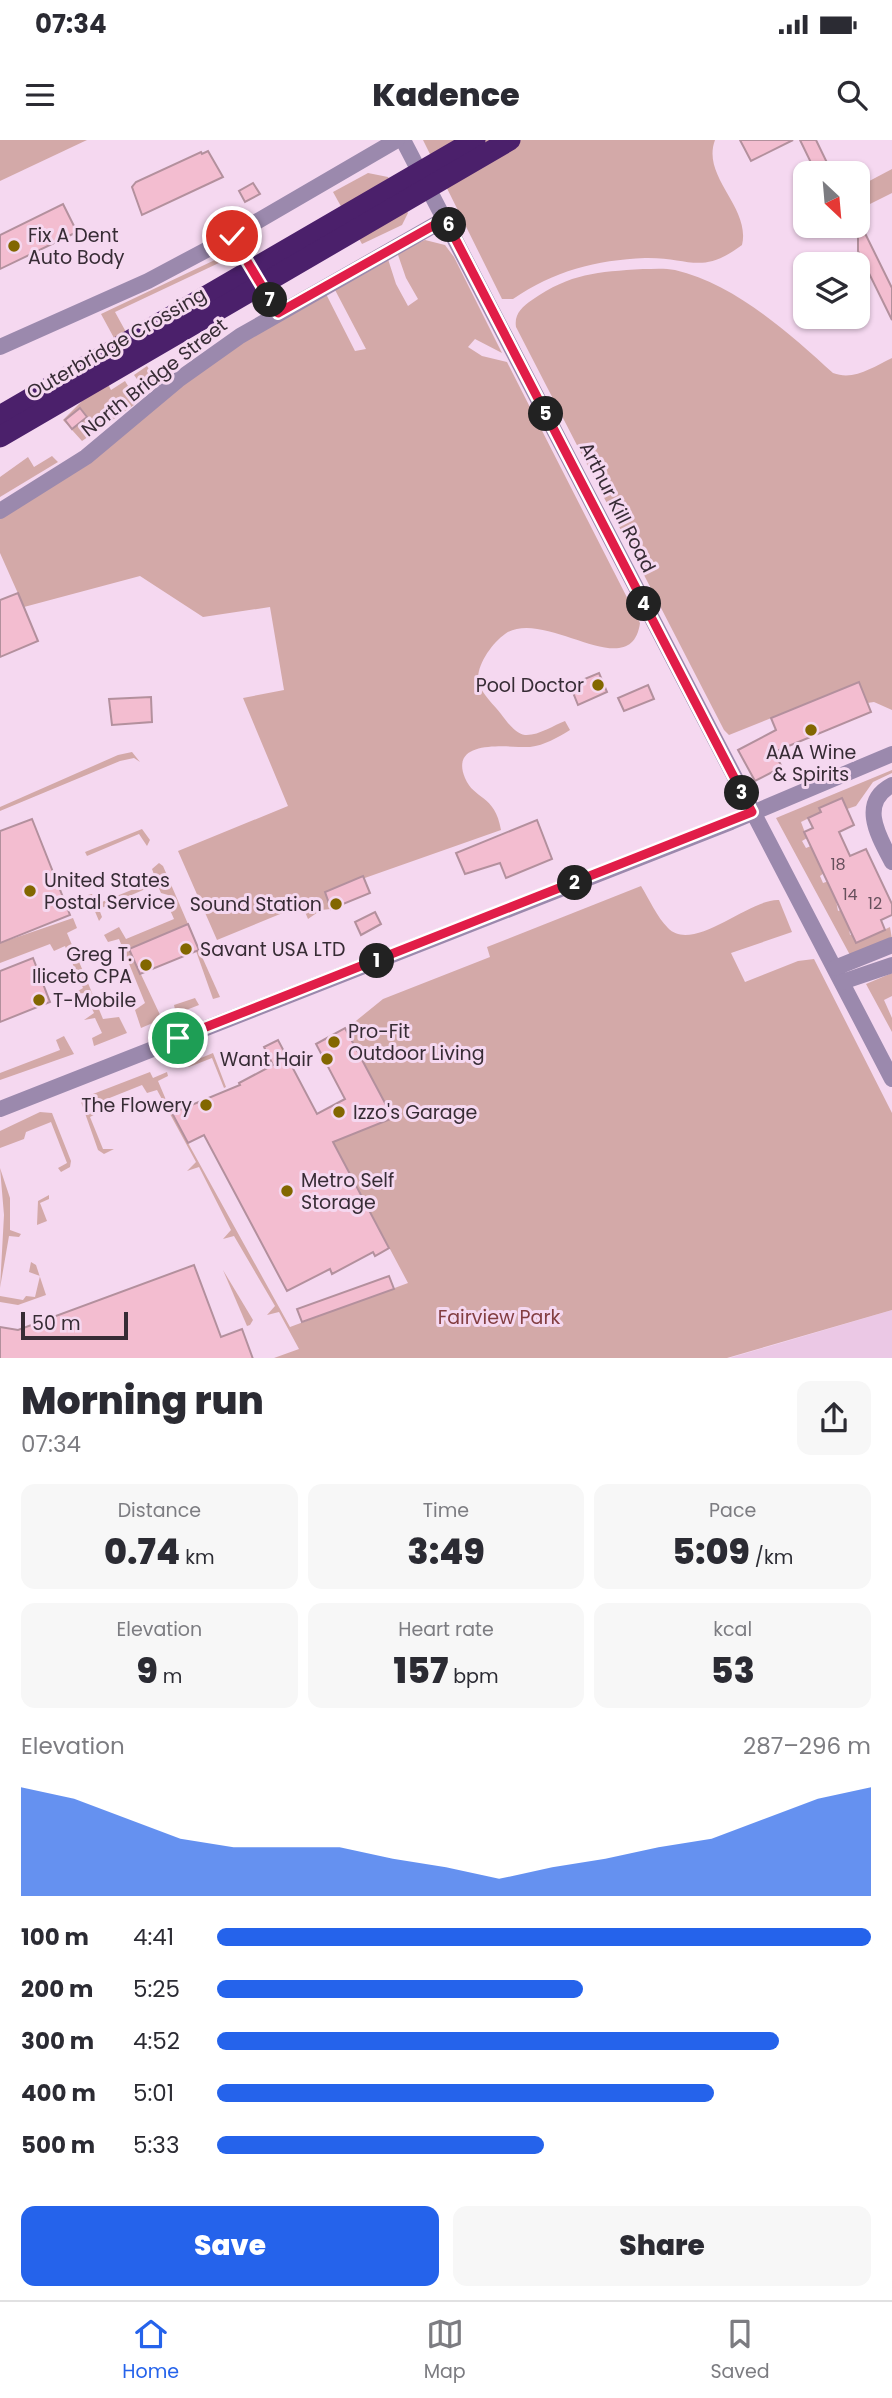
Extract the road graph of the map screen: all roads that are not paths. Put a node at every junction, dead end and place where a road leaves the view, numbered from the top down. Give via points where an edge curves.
1 (397, 140) edge
2 (404, 140) edge
3 (475, 140) edge
4 (510, 140) edge
5 (445, 219) junction
6 (232, 236) junction
7 (278, 313) junction
8 (0, 347) edge
9 (99, 368) junction
10 (0, 414) edge
11 (0, 437) edge
12 (0, 511) edge
13 (892, 754) edge
14 (892, 785) edge
15 (752, 812) junction
16 (892, 862) edge
17 (892, 945) edge
18 (892, 956) edge
19 (892, 965) edge
20 (873, 969) junction
21 (838, 975) junction
22 (892, 1079) edge
23 (0, 1109) edge

1 - 6 street
2 - 5 street, Arthur Kill Road
3 - 9 highway, Outerbridge Crossing
4 - 9 highway, Outerbridge Crossing
5 - 7 street, North Bridge Street
5 - 15 street, Arthur Kill Road
6 - 7 street
6 - 8 street via 148,281
7 - 12 street, North Bridge Street via 178,380 86,457
9 - 10 highway, Outerbridge Crossing
9 - 11 highway, Outerbridge Crossing
13 - 15 street
14 - 16 street via 878,796 872,809 875,827
15 - 21 street, Arthur Kill Road
15 - 23 street
17 - 21 street
18 - 20 street
19 - 20 street
20 - 21 street
21 - 22 street, Arthur Kill Road

